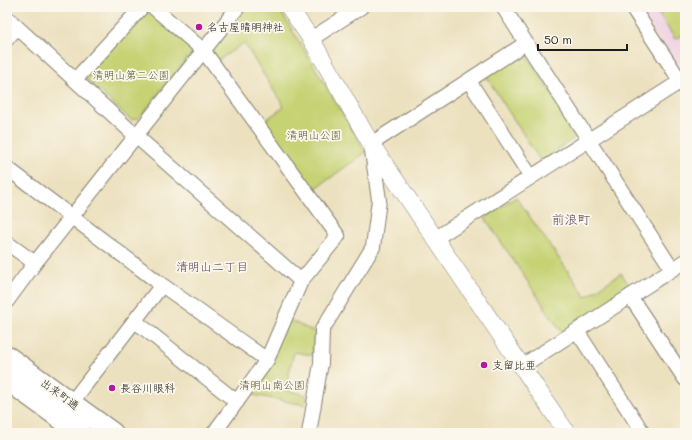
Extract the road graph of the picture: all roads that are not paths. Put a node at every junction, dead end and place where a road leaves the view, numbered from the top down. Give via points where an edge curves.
1 (142, 7) edge
2 (153, 7) edge
3 (238, 7) edge
4 (289, 7) edge
5 (361, 7) edge
6 (503, 7) edge
7 (632, 7) edge
8 (12, 23) edge
9 (311, 39) junction
10 (7, 40) edge
11 (526, 43) junction
12 (203, 50) junction
13 (75, 80) junction
14 (469, 81) junction
15 (683, 85) edge
16 (136, 136) junction
17 (589, 140) junction
18 (371, 144) junction
19 (7, 168) edge
20 (531, 177) junction
21 (73, 217) junction
22 (436, 238) junction
23 (7, 243) edge
24 (35, 263) junction
25 (681, 264) edge
26 (301, 281) junction
27 (162, 285) junction
28 (630, 296) junction
29 (7, 301) edge
30 (135, 321) junction
31 (577, 331) junction
32 (7, 356) edge
33 (266, 360) junction
34 (522, 366) junction
35 (685, 379) edge
36 (7, 380) edge
37 (72, 402) junction
38 (237, 402) junction
39 (74, 431) edge
40 (113, 433) edge
41 (214, 433) edge
42 (308, 433) edge
43 (567, 433) edge
44 (643, 433) edge

1 - 13 street
2 - 12 street
3 - 12 street
4 - 9 street
5 - 9 street
6 - 11 street
7 - 15 street
8 - 10 street
8 - 13 street
9 - 18 street
11 - 14 street
11 - 17 street
12 - 16 street
12 - 26 street via 338,236
13 - 16 street
14 - 18 street
14 - 20 street
15 - 17 street
16 - 21 street
16 - 26 street
17 - 20 street
17 - 25 street
18 - 22 street
18 - 42 street via 379,200 373,247 322,330 321,363
19 - 21 street
20 - 22 street
21 - 24 street
21 - 27 street
22 - 34 street
23 - 24 street
24 - 29 street
25 - 28 street
26 - 33 street
27 - 30 street
27 - 33 street
28 - 31 street
28 - 35 street
30 - 37 street
30 - 38 street
31 - 34 street
31 - 44 street
32 - 37 main road, 出来町通
33 - 38 street
34 - 43 street
36 - 39 main road, 出来町通
37 - 40 main road, 出来町通
38 - 41 street

